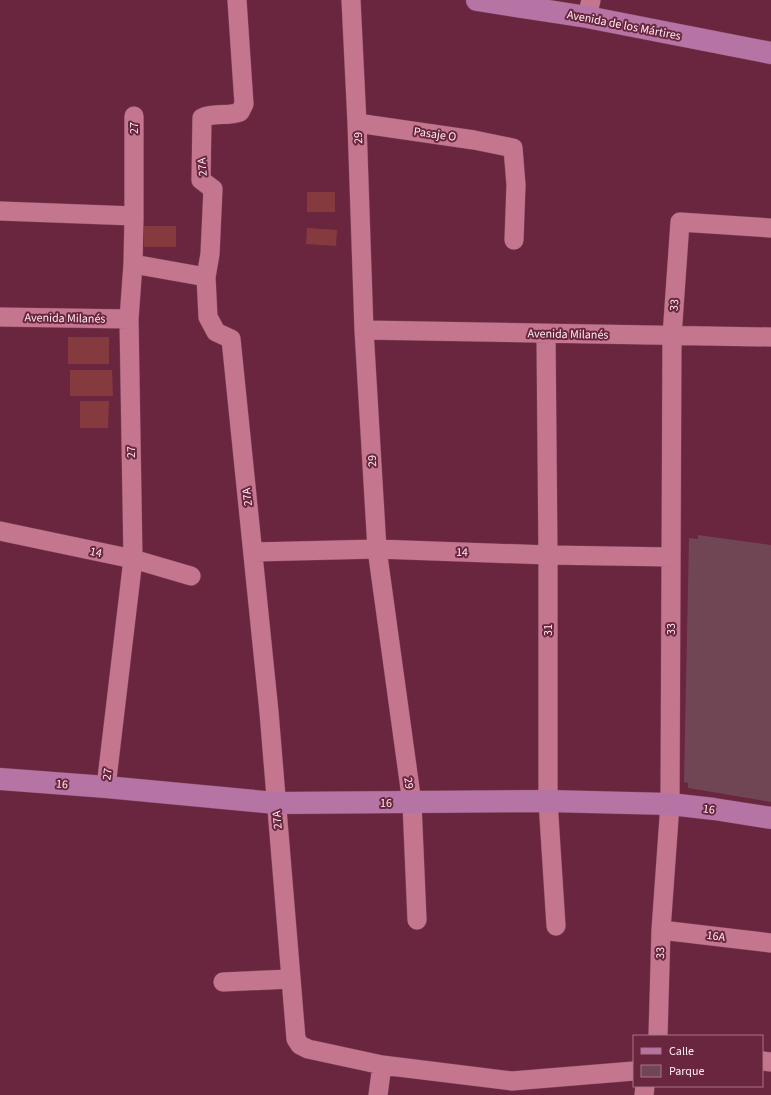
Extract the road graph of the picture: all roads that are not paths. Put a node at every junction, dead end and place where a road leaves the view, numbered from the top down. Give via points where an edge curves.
1 (237, 0) edge
2 (351, 0) edge
3 (477, 0) edge
4 (589, 8) edge
5 (771, 53) edge
6 (134, 116) dead end
7 (357, 123) junction
8 (0, 211) edge
9 (134, 216) junction
10 (771, 228) edge
11 (514, 240) dead end
12 (133, 264) junction
13 (206, 277) junction
14 (0, 317) edge
15 (129, 319) junction
16 (364, 330) junction
17 (546, 334) junction
18 (672, 336) junction
19 (771, 337) edge
20 (0, 531) edge
21 (377, 549) junction
22 (253, 552) junction
23 (548, 555) junction
24 (671, 557) junction
25 (133, 559) junction
26 (190, 576) dead end
27 (0, 779) edge
28 (106, 787) junction
29 (548, 801) junction
30 (276, 803) junction
31 (412, 803) junction
32 (670, 804) junction
33 (771, 818) edge
34 (417, 920) dead end
35 (556, 926) dead end
36 (661, 930) junction
37 (771, 943) edge
38 (291, 979) junction
39 (223, 982) dead end
40 (658, 1035) edge
41 (382, 1065) junction
42 (633, 1071) edge
43 (510, 1088) edge
44 (378, 1095) edge

1 - 13 street, 27A via 244,104 240,112 234,115 209,114 202,118 201,180 213,189 210,254
2 - 7 street, 29
3 - 4 street, Avenida de los Mártires
4 - 5 street, Avenida de los Mártires
6 - 9 street, 27
7 - 11 street, Pasaje O via 513,148 516,185
7 - 16 street, 29
8 - 9 street
9 - 12 street, 27
10 - 18 street, 33 via 680,222
12 - 13 street
12 - 15 street, 27
13 - 22 street, 27A via 208,317 216,332 230,339
14 - 15 street, Avenida Milanés
15 - 25 street, 27
16 - 17 street, Avenida Milanés
16 - 21 street, 29
17 - 18 street, Avenida Milanés
17 - 23 street, 31
18 - 19 street, Avenida Milanés
18 - 24 street, 33
20 - 25 street, 14
21 - 22 street, 14
21 - 23 street, 14
21 - 31 street, 29
22 - 30 street, 27A
23 - 24 street, 14
23 - 29 street, 31
24 - 32 street, 33
25 - 26 street, 14
25 - 28 street, 27
27 - 28 street, 16
28 - 30 street, 16
29 - 31 street, 16
29 - 32 street, 16
29 - 35 street, 31
30 - 31 street, 16
30 - 38 street, 27A
31 - 34 street, 29
32 - 33 street, 16
32 - 36 street, 33
36 - 37 street, 16A
36 - 40 street, 33
38 - 39 street
38 - 41 street, 27A via 296,1039 300,1045
41 - 43 street
41 - 44 street
42 - 43 street

